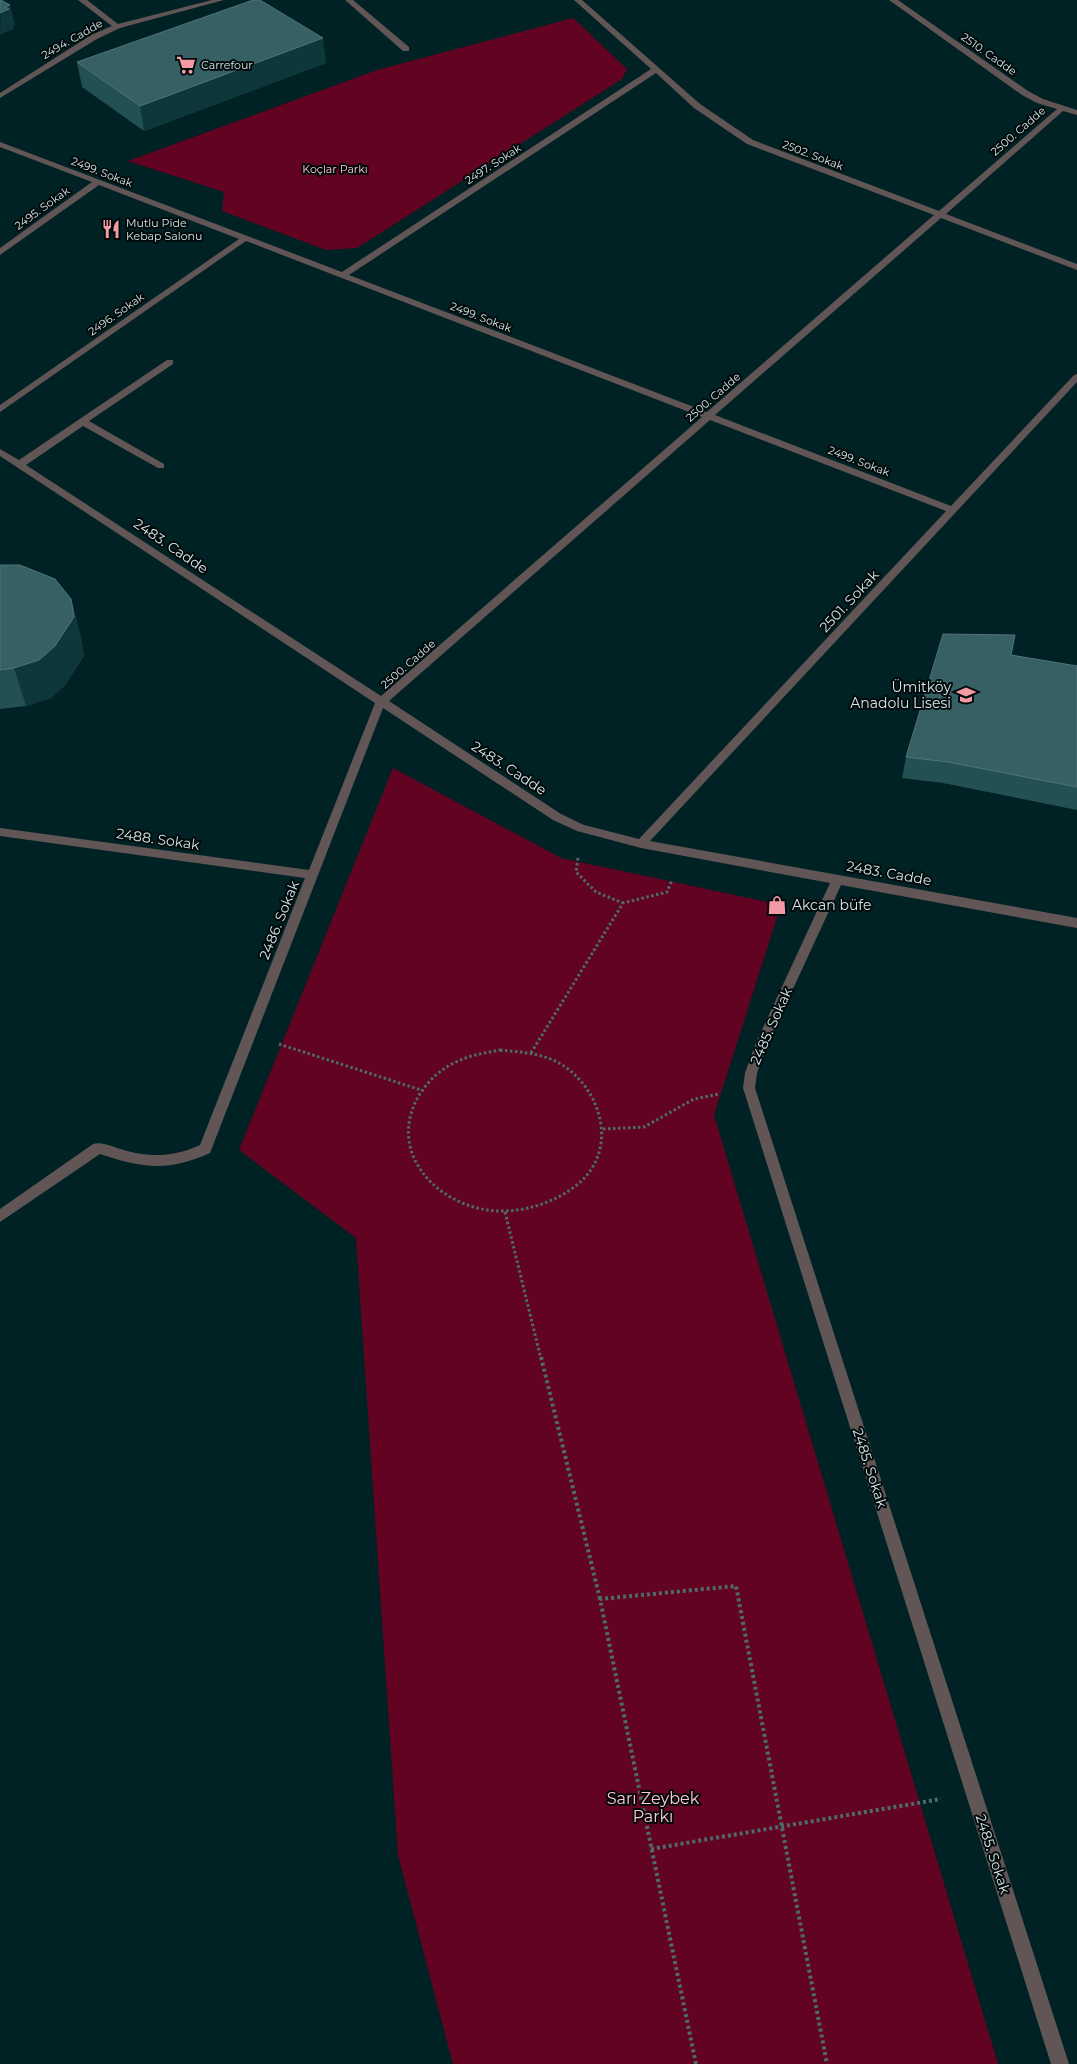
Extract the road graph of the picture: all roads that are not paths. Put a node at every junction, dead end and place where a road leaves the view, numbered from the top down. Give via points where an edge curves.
1 (82, 0) edge
2 (220, 0) edge
3 (349, 0) edge
4 (578, 0) edge
5 (893, 0) edge
6 (118, 26) junction
7 (406, 49) dead end
8 (655, 70) junction
9 (0, 96) edge
10 (1060, 109) junction
11 (1077, 114) edge
12 (0, 144) edge
13 (97, 182) junction
14 (939, 215) junction
15 (244, 238) junction
16 (0, 252) edge
17 (1077, 267) edge
18 (342, 276) junction
19 (170, 362) dead end
20 (1077, 377) edge
21 (0, 409) edge
22 (709, 416) junction
23 (84, 422) junction
24 (0, 452) edge
25 (20, 464) junction
26 (161, 466) dead end
27 (953, 510) junction
28 (380, 703) junction
29 (0, 832) edge
30 (641, 844) junction
31 (313, 874) junction
32 (838, 879) junction
33 (1077, 923) edge
34 (0, 1216) edge
35 (1060, 2064) edge

1 - 6 street
2 - 6 street, 2494. Cadde
3 - 7 street
4 - 8 street, 2502. Sokak
5 - 10 street, 2510. Cadde via 1025,93
6 - 9 street, 2494. Cadde via 94,37
8 - 14 street, 2502. Sokak via 711,118 750,142
8 - 18 street, 2497. Sokak
10 - 11 street, 2510. Cadde
10 - 14 street, 2500. Cadde
12 - 13 street, 2499. Sokak
13 - 15 street, 2499. Sokak
13 - 16 street, 2495. Sokak
14 - 17 street, 2502. Sokak
14 - 22 street, 2500. Cadde
15 - 18 street, 2499. Sokak
15 - 21 street, 2496. Sokak
18 - 22 street, 2499. Sokak
19 - 23 street
20 - 27 street, 2501. Sokak
22 - 27 street, 2499. Sokak
22 - 28 street, 2500. Cadde
23 - 25 street
23 - 26 street
24 - 25 street, 2483. Cadde
25 - 28 street, 2483. Cadde
27 - 30 street, 2501. Sokak
28 - 30 street, 2483. Cadde via 557,817 581,828
28 - 31 street, 2486. Sokak
29 - 31 street, 2488. Sokak
30 - 32 street, 2483. Cadde
31 - 34 street, 2486. Sokak via 205,1149 175,1162 159,1163 98,1148
32 - 33 street, 2483. Cadde
32 - 35 street, 2485. Sokak via 761,1045 749,1088

